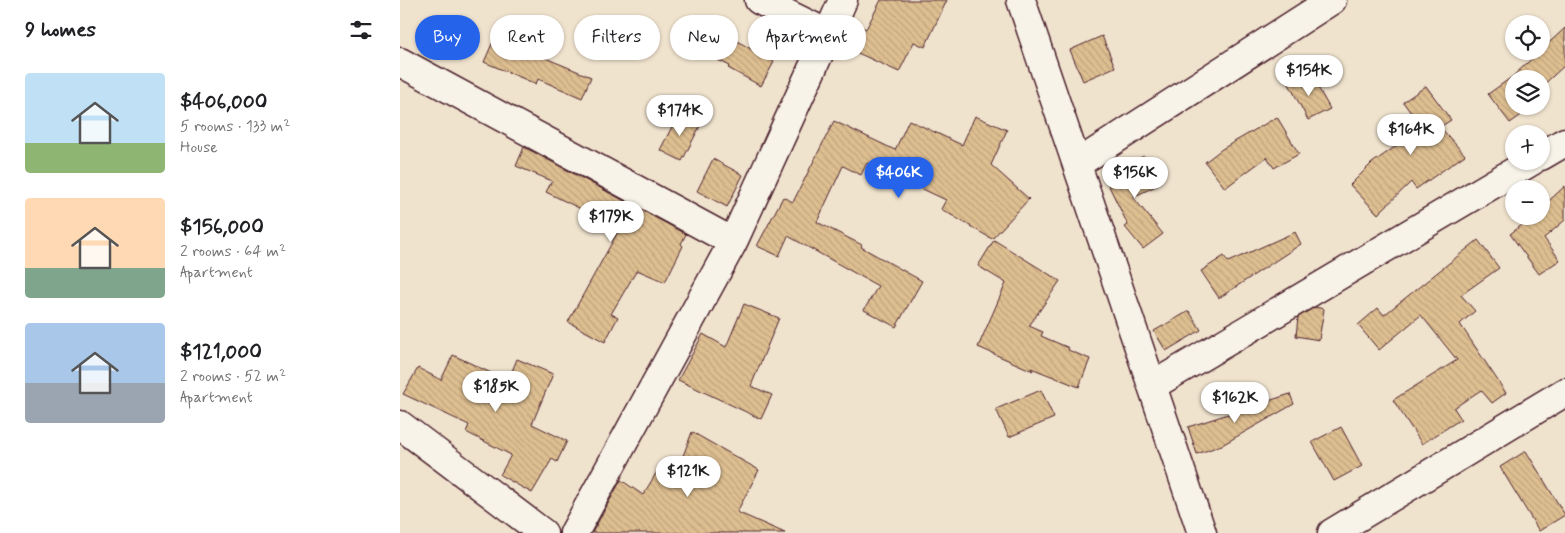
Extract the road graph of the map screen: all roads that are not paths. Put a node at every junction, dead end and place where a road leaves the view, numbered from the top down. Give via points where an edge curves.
1 (760, 0) edge
2 (843, 0) edge
3 (1021, 0) edge
4 (1332, 0) edge
5 (790, 15) edge
6 (836, 15) edge
7 (816, 60) edge
8 (400, 62) edge
9 (1565, 142) edge
10 (1550, 151) edge
11 (1077, 164) junction
12 (1517, 170) edge
13 (733, 242) junction
14 (1152, 386) junction
15 (1565, 392) edge
16 (400, 425) edge
17 (543, 533) edge
18 (574, 533) edge
19 (1202, 533) edge
20 (1332, 533) edge

1 - 5 street
2 - 6 street
3 - 11 street
4 - 11 street
7 - 13 street
8 - 13 street
9 - 10 street
11 - 14 street
12 - 14 street
13 - 18 street
14 - 19 street
15 - 20 street
16 - 17 street

